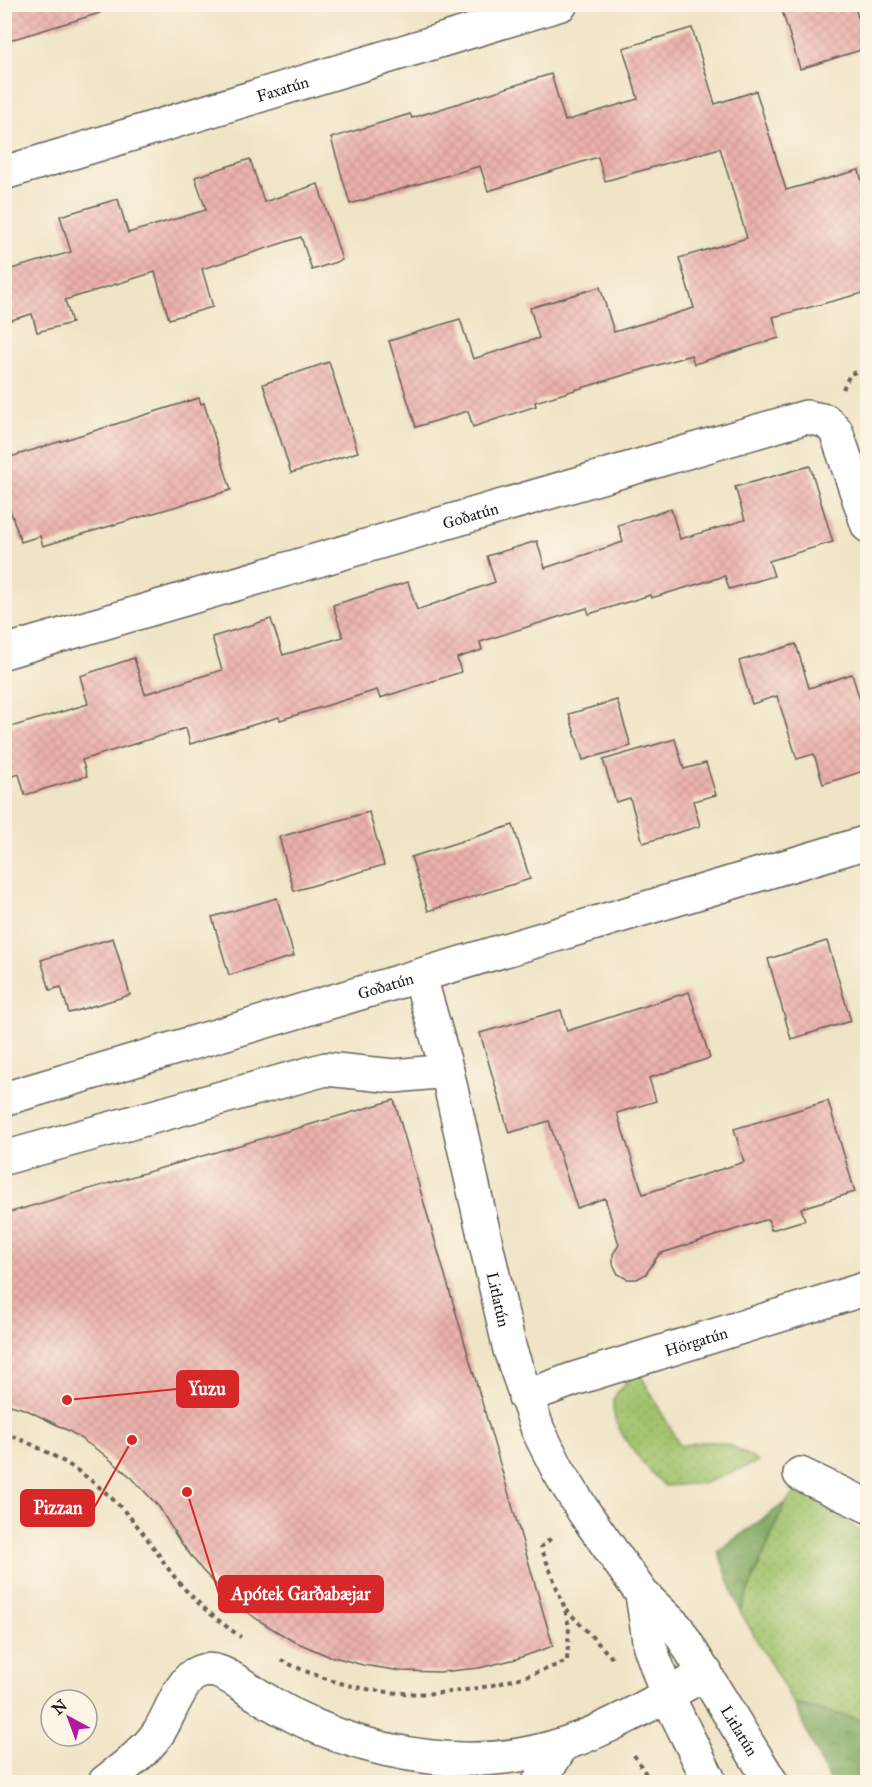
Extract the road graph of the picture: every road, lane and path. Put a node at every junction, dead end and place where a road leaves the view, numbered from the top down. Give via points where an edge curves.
1 (561, 4) edge
2 (4, 173) edge
3 (867, 526) edge
4 (4, 652) edge
5 (867, 842) edge
6 (420, 977) junction
7 (447, 1071) junction
8 (4, 1099) edge
9 (4, 1158) edge
10 (867, 1288) edge
11 (525, 1397) junction
12 (4, 1433) edge
13 (800, 1474) dead end
14 (867, 1506) edge
15 (561, 1531) dead end
16 (642, 1594) junction
17 (565, 1609) junction
18 (244, 1639) dead end
19 (279, 1659) dead end
20 (618, 1664) dead end
21 (706, 1673) junction
22 (667, 1695) junction
23 (561, 1747) junction
24 (632, 1751) dead end
25 (105, 1782) edge
26 (539, 1782) edge
27 (651, 1782) edge
28 (710, 1782) edge
29 (771, 1782) edge

1 - 2 street, Faxatún
3 - 4 street, Goðatún via 836,431 826,421 806,417
5 - 6 street, Goðatún
6 - 7 street, Litlatún
6 - 8 street, Goðatún
7 - 9 street via 394,1076 326,1069
7 - 11 street, Litlatún via 510,1350
10 - 11 street, Hörgatún
11 - 16 street, Litlatún via 558,1470
12 - 18 path via 65,1462 97,1485 125,1511 198,1602
13 - 14 street
15 - 17 path via 541,1547
16 - 21 street, Litlatún via 677,1628
16 - 22 street, Litlatún via 650,1647
17 - 19 path via 570,1627 567,1661 492,1687 433,1694 373,1690 334,1682
17 - 20 path
21 - 22 street
21 - 29 street, Litlatún
22 - 23 street via 619,1723
22 - 28 street, Litlatún
23 - 25 street via 474,1759 390,1751 318,1728 270,1704 232,1678 207,1670 194,1674 158,1734
23 - 26 street
24 - 27 path

